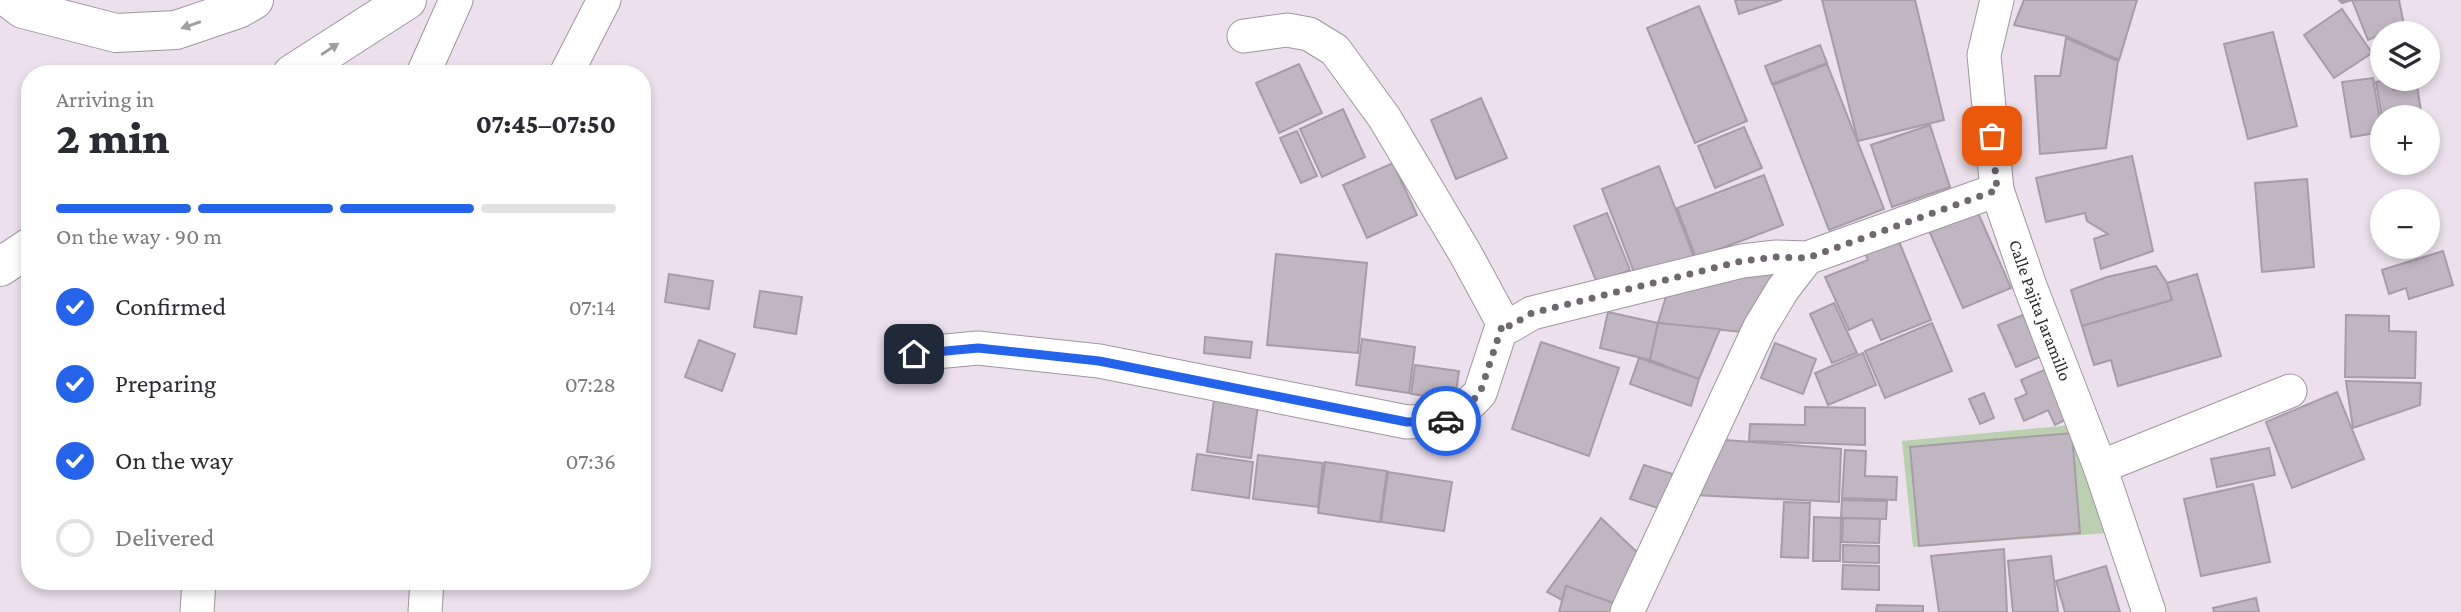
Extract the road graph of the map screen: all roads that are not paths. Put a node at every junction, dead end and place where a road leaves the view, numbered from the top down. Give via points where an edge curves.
1 (11, 0) edge
2 (254, 0) edge
3 (407, 0) edge
4 (456, 0) edge
5 (604, 0) edge
6 (1997, 0) edge
7 (1244, 36) dead end
8 (306, 65) edge
9 (428, 65) edge
10 (571, 65) edge
11 (1997, 190) junction
12 (21, 253) edge
13 (1807, 258) junction
14 (0, 267) edge
15 (1503, 323) junction
16 (914, 354) dead end
17 (2290, 391) dead end
18 (2100, 467) junction
19 (198, 590) edge
20 (426, 590) edge
21 (197, 612) edge
22 (425, 612) edge
23 (1627, 612) edge
24 (2148, 612) edge

2 -> 1 highway via 176,30 116,33 23,9
8 -> 3 highway
4 - 9 street
5 - 10 street
6 - 11 street, Calle Pajita Jaramillo via 1984,55
7 - 15 street via 1287,30 1309,34 1335,50 1384,117
11 - 13 street
11 - 18 street, Calle Pajita Jaramillo
12 - 14 highway
13 - 15 street via 1742,261 1532,313 1510,326
13 - 23 street via 1760,327
15 - 16 street via 1480,393 1454,420 1407,422 1099,361 978,348
17 - 18 street
18 - 24 street, Calle Pajita Jaramillo
19 - 21 street
20 - 22 street

